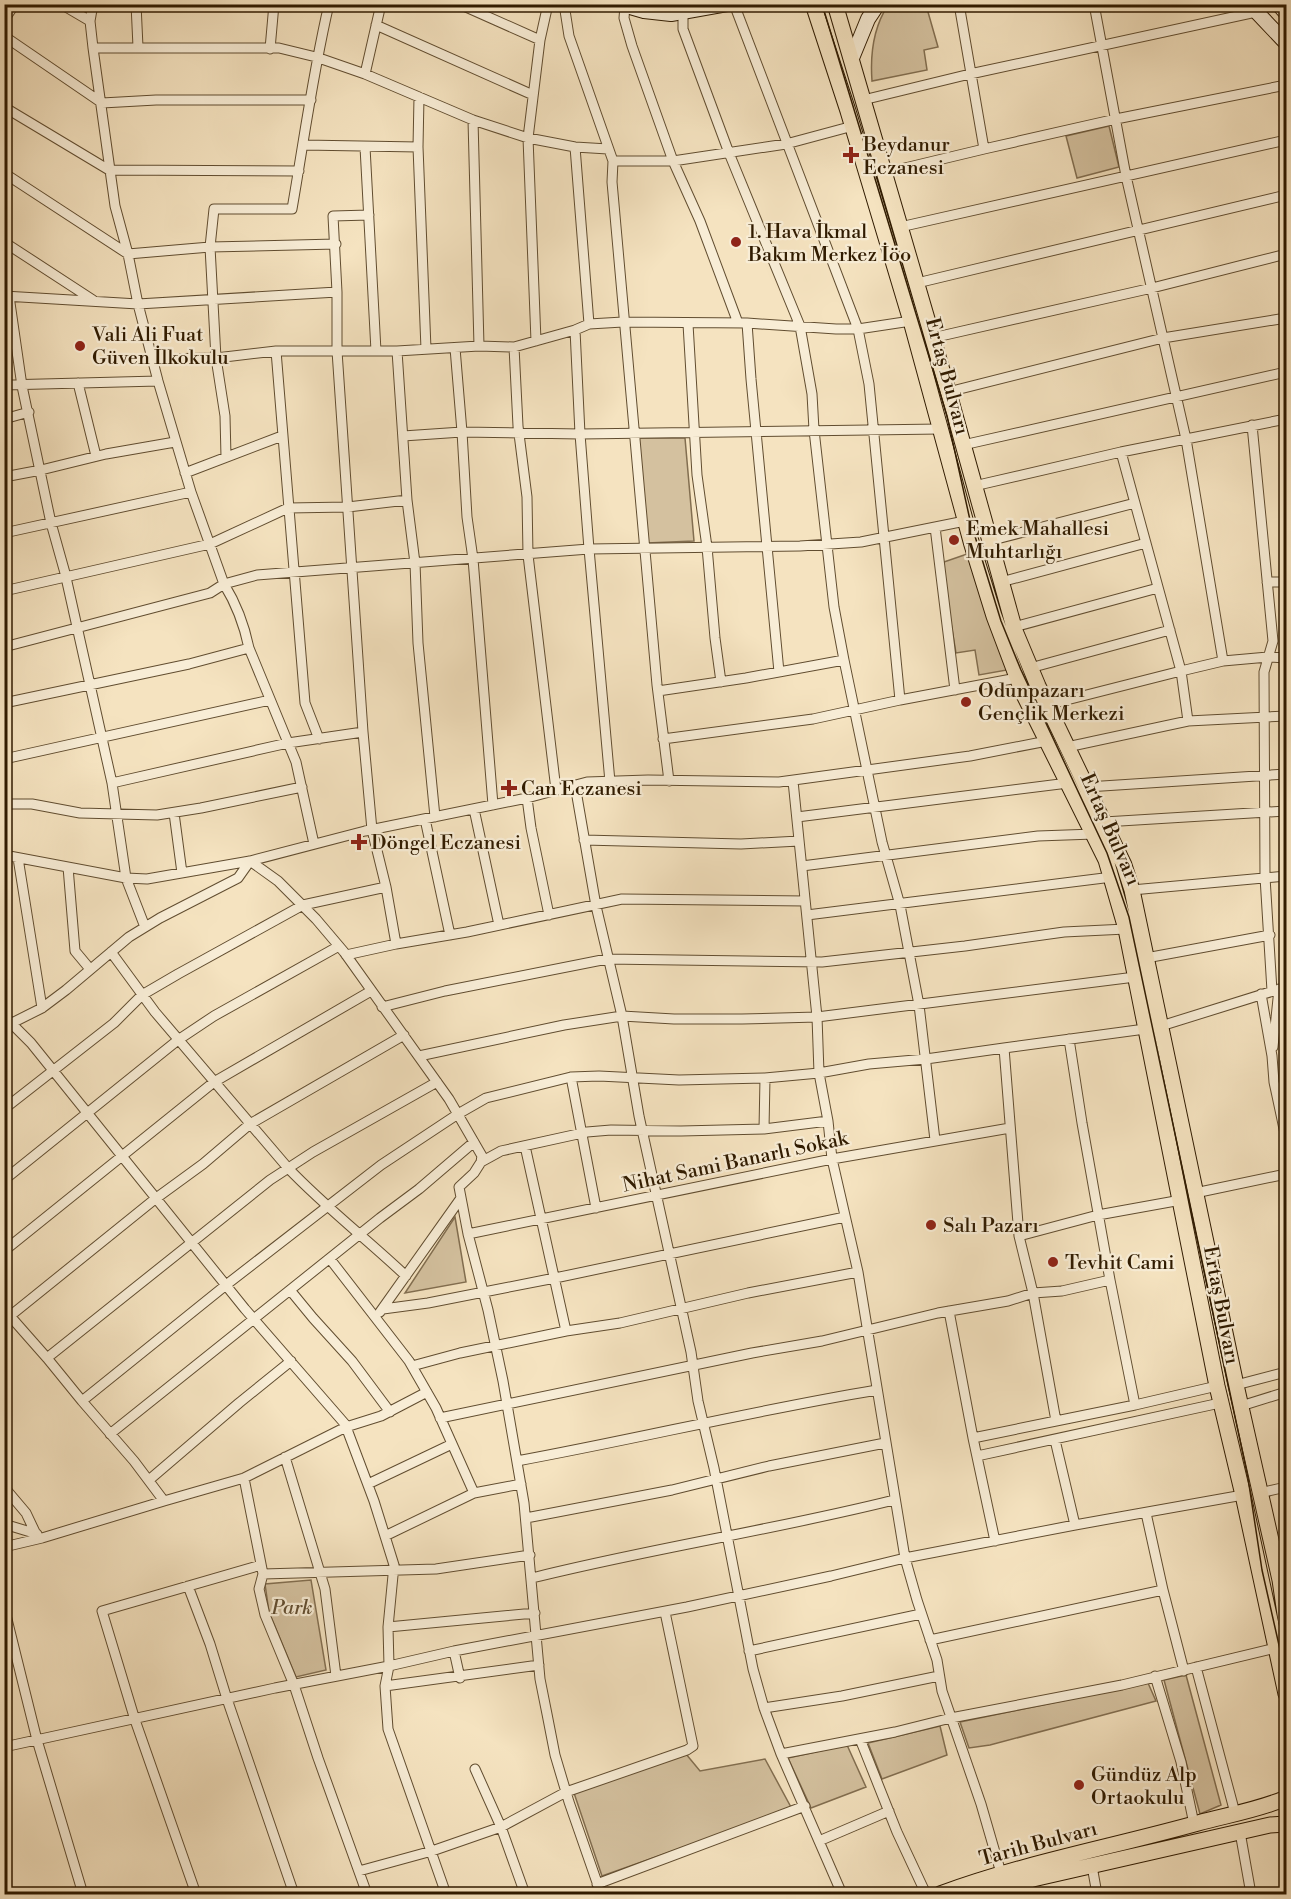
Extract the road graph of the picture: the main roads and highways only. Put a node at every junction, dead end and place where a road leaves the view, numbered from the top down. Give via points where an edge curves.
1 (727, 4) edge
2 (803, 4) edge
3 (835, 4) edge
4 (878, 4) edge
5 (1278, 4) edge
6 (623, 5) edge
7 (1253, 8) edge
8 (815, 12) edge
9 (1287, 13) edge
10 (1287, 43) edge
11 (852, 58) junction
12 (1099, 828) junction
13 (1287, 1621) edge
14 (1287, 1694) edge
15 (1287, 1798) edge
16 (1287, 1824) edge
17 (940, 1894) edge
18 (986, 1894) edge

1 - 6 main road via 684,13 653,12
2 - 8 main road
3 - 11 main road, Ertaş Bulvarı
4 - 11 main road
5 - 9 main road
7 - 10 main road
8 - 12 main road, Ertaş Bulvarı via 911,321 994,616 1017,678 1047,741 1068,783
11 - 12 main road, Ertaş Bulvarı via 1014,627 1087,787
12 - 13 main road, Ertaş Bulvarı via 1124,865 1132,890
12 - 14 main road, Ertaş Bulvarı via 1126,929 1220,1403
15 - 17 main road, Tarih Bulvarı via 1000,1873
16 - 18 main road via 1033,1879

